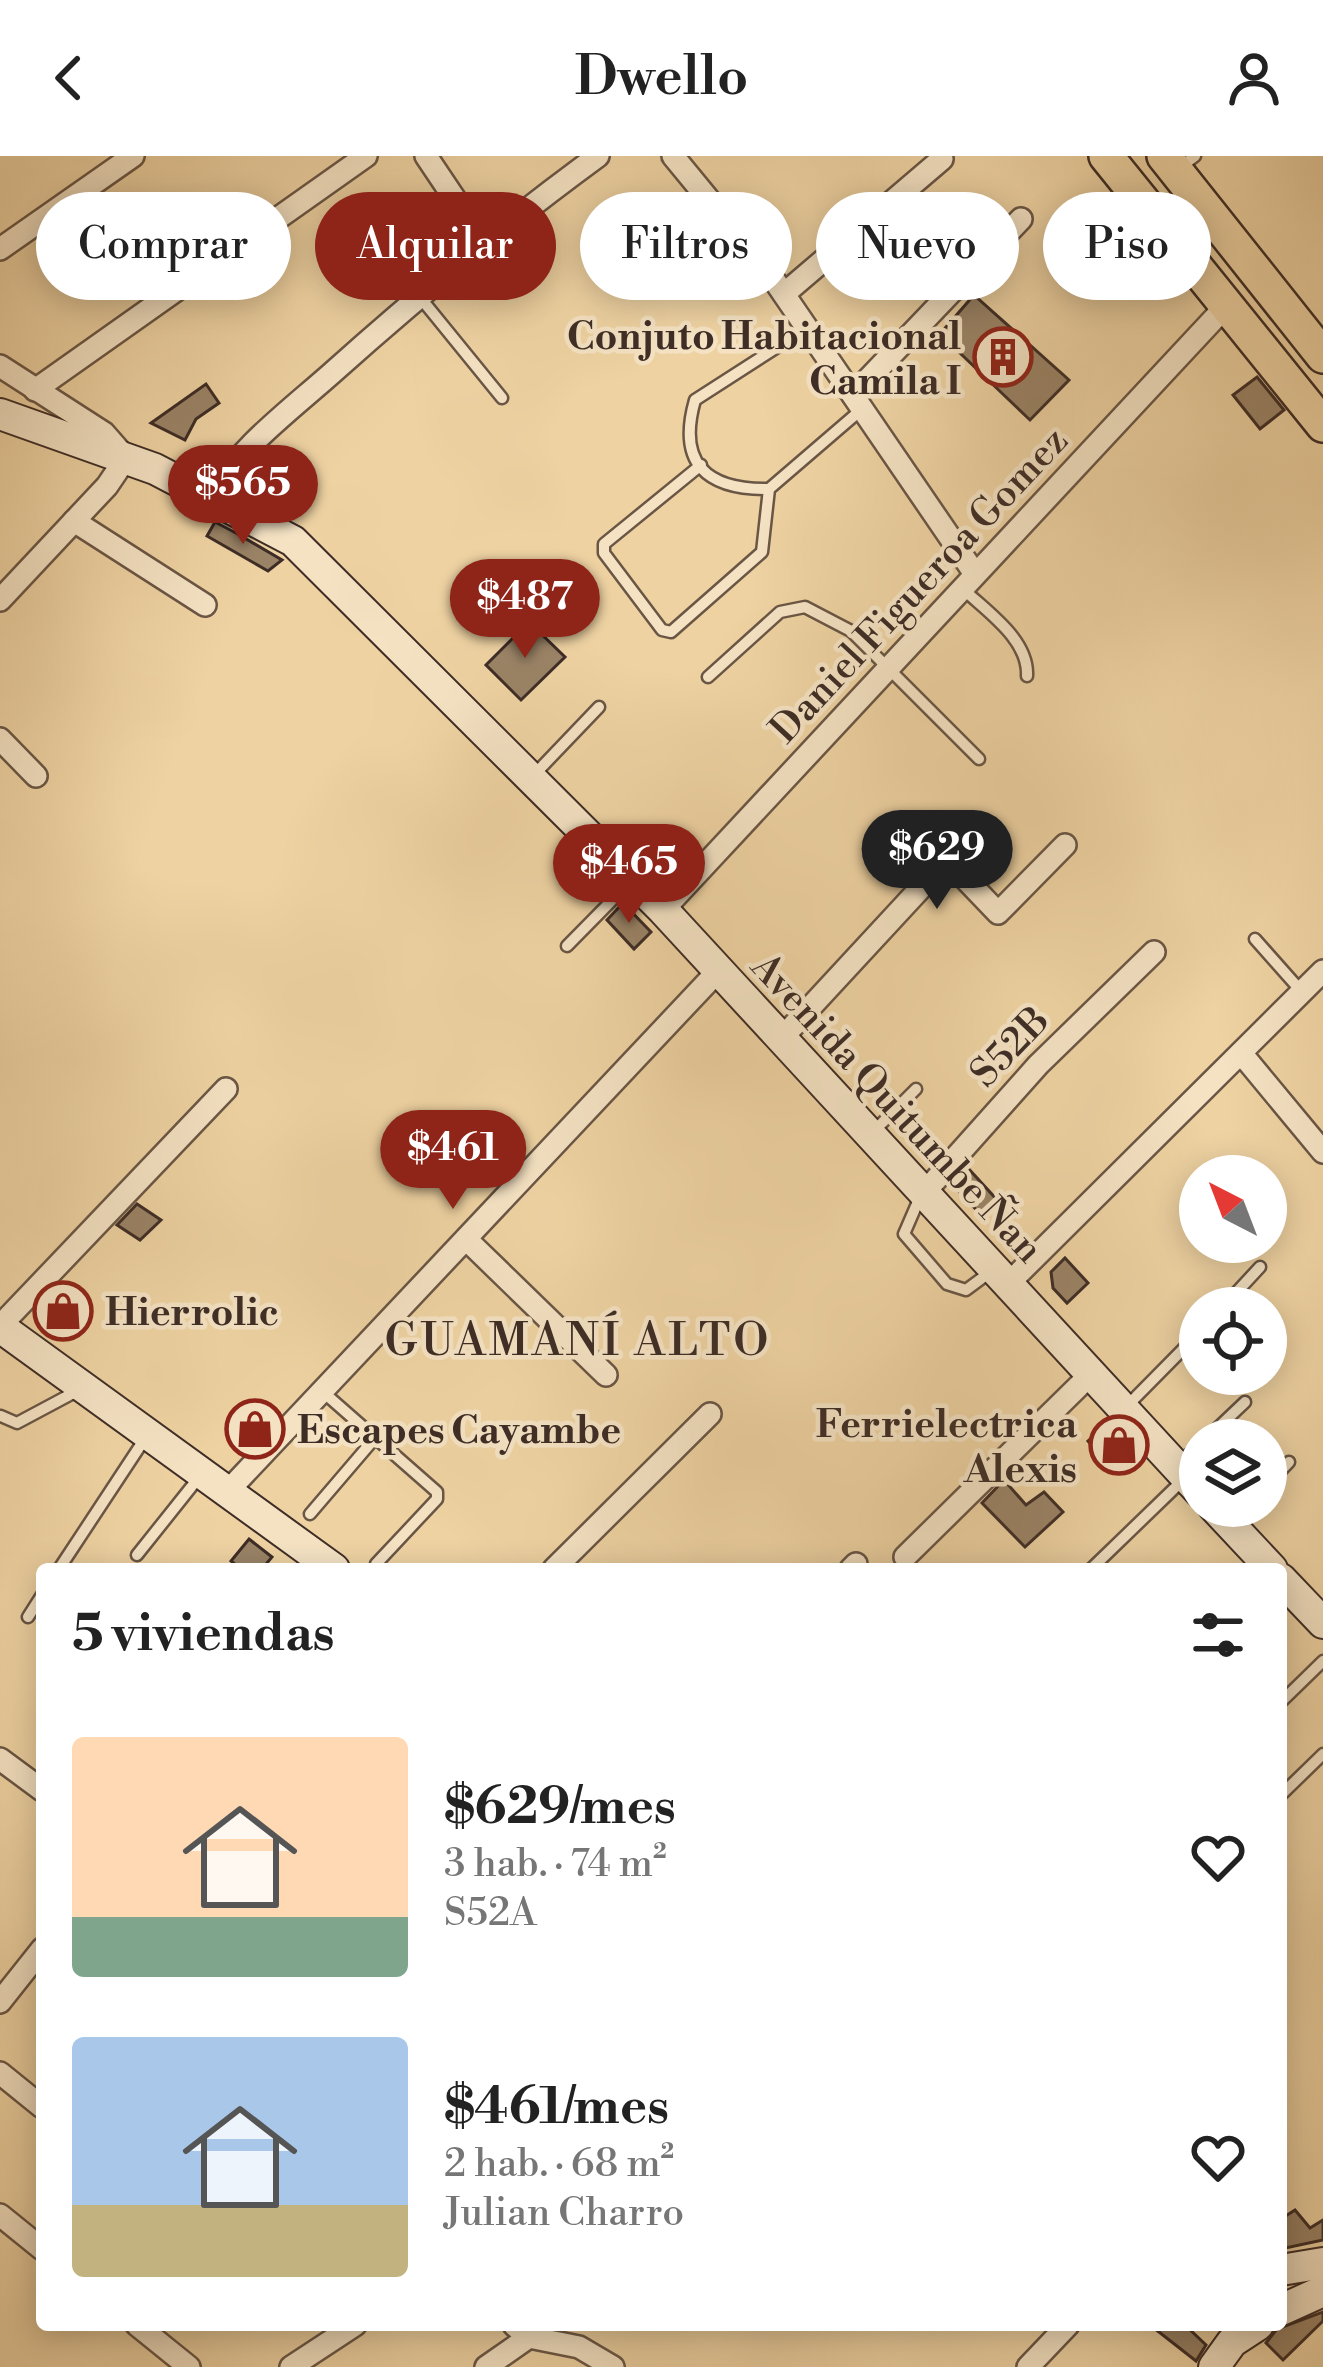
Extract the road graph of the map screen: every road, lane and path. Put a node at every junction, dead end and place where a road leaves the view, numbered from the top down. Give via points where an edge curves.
1 (365, 156) edge
2 (426, 156) edge
3 (598, 156) edge
4 (673, 156) edge
5 (1106, 156) edge
6 (1119, 156) edge
7 (942, 159) edge
8 (120, 160) edge
9 (1172, 160) edge
10 (450, 192) edge
11 (549, 192) edge
12 (702, 192) edge
13 (1021, 219) dead end
14 (2, 242) edge
15 (792, 287) edge
16 (414, 300) edge
17 (422, 300) edge
18 (788, 300) edge
19 (1225, 307) junction
20 (807, 328) junction
21 (1323, 356) edge
22 (0, 366) edge
23 (1323, 370) edge
24 (35, 390) junction
25 (502, 398) dead end
26 (858, 402) junction
27 (0, 414) edge
28 (1323, 414) edge
29 (1323, 425) edge
30 (0, 430) edge
31 (122, 464) junction
32 (701, 466) junction
33 (769, 488) junction
34 (209, 497) junction
35 (74, 521) junction
36 (969, 581) junction
37 (0, 600) edge
38 (205, 605) dead end
39 (889, 667) junction
40 (1027, 676) dead end
41 (708, 677) dead end
42 (599, 707) dead end
43 (0, 739) edge
44 (979, 759) dead end
45 (36, 776) dead end
46 (531, 778) junction
47 (1065, 845) dead end
48 (633, 879) junction
49 (664, 910) junction
50 (1255, 939) dead end
51 (567, 946) dead end
52 (1154, 952) dead end
53 (718, 970) junction
54 (1323, 971) edge
55 (1302, 992) junction
56 (781, 1039) junction
57 (1241, 1053) junction
58 (226, 1089) dead end
59 (916, 1089) dead end
60 (868, 1137) junction
61 (1323, 1152) edge
62 (922, 1195) junction
63 (466, 1239) junction
64 (1260, 1267) dead end
65 (1001, 1277) junction
66 (1241, 1287) edge
67 (0, 1327) edge
68 (1179, 1354) edge
69 (606, 1375) dead end
70 (1090, 1375) junction
71 (83, 1387) junction
72 (322, 1391) junction
73 (1245, 1402) dead end
74 (1123, 1411) junction
75 (710, 1414) dead end
76 (1, 1416) edge
77 (1227, 1419) edge
78 (148, 1435) junction
79 (375, 1438) junction
80 (1179, 1470) edge
81 (202, 1473) junction
82 (1179, 1486) edge
83 (228, 1491) junction
84 (310, 1514) dead end
85 (1241, 1527) edge
86 (137, 1555) dead end
87 (905, 1557) dead end
88 (62, 1563) edge
89 (319, 1563) edge
90 (377, 1563) edge
91 (560, 1563) edge
92 (1097, 1563) edge
93 (1267, 1563) edge
94 (1287, 1586) edge
95 (36, 1604) edge
96 (28, 1616) dead end
97 (1323, 1623) edge
98 (1323, 1660) edge
99 (1287, 1696) edge
100 (1323, 1754) edge
101 (0, 1759) edge
102 (36, 1786) edge
103 (1287, 1789) edge
104 (36, 1957) edge
105 (0, 2002) edge
106 (0, 2073) edge
107 (36, 2102) edge
108 (0, 2215) edge
109 (36, 2244) edge
110 (144, 2331) edge
111 (321, 2331) edge
112 (346, 2331) edge
113 (522, 2331) edge
114 (1062, 2331) edge
115 (1246, 2331) edge
116 (332, 2340) junction
117 (1219, 2345) edge
118 (189, 2367) edge
119 (291, 2367) edge
120 (486, 2367) edge
121 (613, 2367) edge
122 (1028, 2367) edge

1 - 24 street
2 - 10 street
3 - 11 street
4 - 12 street
5 - 19 main road
6 - 28 lane
7 - 15 street
8 - 14 street
9 - 21 main road
9 - 23 lane
13 - 26 street
16 - 34 street via 231,463
17 - 25 lane
18 - 20 street
19 - 29 main road
19 - 36 street, Daniel Figueroa Gomez
20 - 26 street
20 - 32 lane via 695,400 686,431
22 - 24 street
24 - 31 street via 115,441
26 - 33 lane
26 - 36 street
27 - 31 street, Avenida Quitumbe Ñan
30 - 31 street, Avenida Quitumbe Ñan
31 - 34 street, Avenida Quitumbe Ñan via 170,491
31 - 35 street
32 - 33 lane via 734,490
32 - 33 lane via 604,544 662,630 679,630 762,552
34 - 46 street, Avenida Quitumbe Ñan via 293,542
35 - 37 street
35 - 38 street
36 - 39 street, Daniel Figueroa Gomez
36 - 40 lane via 1028,663
39 - 41 lane via 851,631 805,607 780,612
39 - 44 lane
39 - 49 street, Daniel Figueroa Gomez
42 - 46 lane
43 - 45 street
46 - 48 street, Avenida Quitumbe Ñan
47 - 56 street via 998,913 953,866 942,865
48 - 49 street, Avenida Quitumbe Ñan
48 - 51 lane
49 - 53 street, Avenida Quitumbe Ñan
50 - 55 lane
52 - 62 street, S52B
53 - 56 street, Avenida Quitumbe Ñan
53 - 63 street
54 - 55 street
55 - 57 street
56 - 60 street, Avenida Quitumbe Ñan
57 - 61 street
57 - 65 street
58 - 67 street
59 - 60 lane
60 - 62 street, Avenida Quitumbe Ñan
62 - 65 street, Avenida Quitumbe Ñan
62 - 65 lane via 904,1234 947,1284 966,1290
63 - 69 street
63 - 72 street
64 - 66 lane
65 - 70 street, Avenida Quitumbe Ñan
67 - 71 street
68 - 74 lane
70 - 74 street, Avenida Quitumbe Ñan
70 - 87 street
71 - 76 lane via 17,1424
71 - 78 street
72 - 79 lane
72 - 83 street
73 - 77 lane
74 - 80 street, Avenida Quitumbe Ñan
75 - 91 street
78 - 81 street
78 - 88 lane
79 - 84 lane
79 - 90 lane via 437,1499
81 - 83 street
81 - 86 lane
82 - 92 lane
83 - 89 street
85 - 93 street
94 - 97 street
95 - 96 lane
98 - 99 lane
100 - 103 lane
101 - 102 street
104 - 105 street
106 - 107 street
108 - 109 street
110 - 118 street
111 - 116 street
112 - 116 street
113 - 120 street
113 - 121 street via 579,2347
114 - 122 street
115 - 117 street
116 - 119 street

